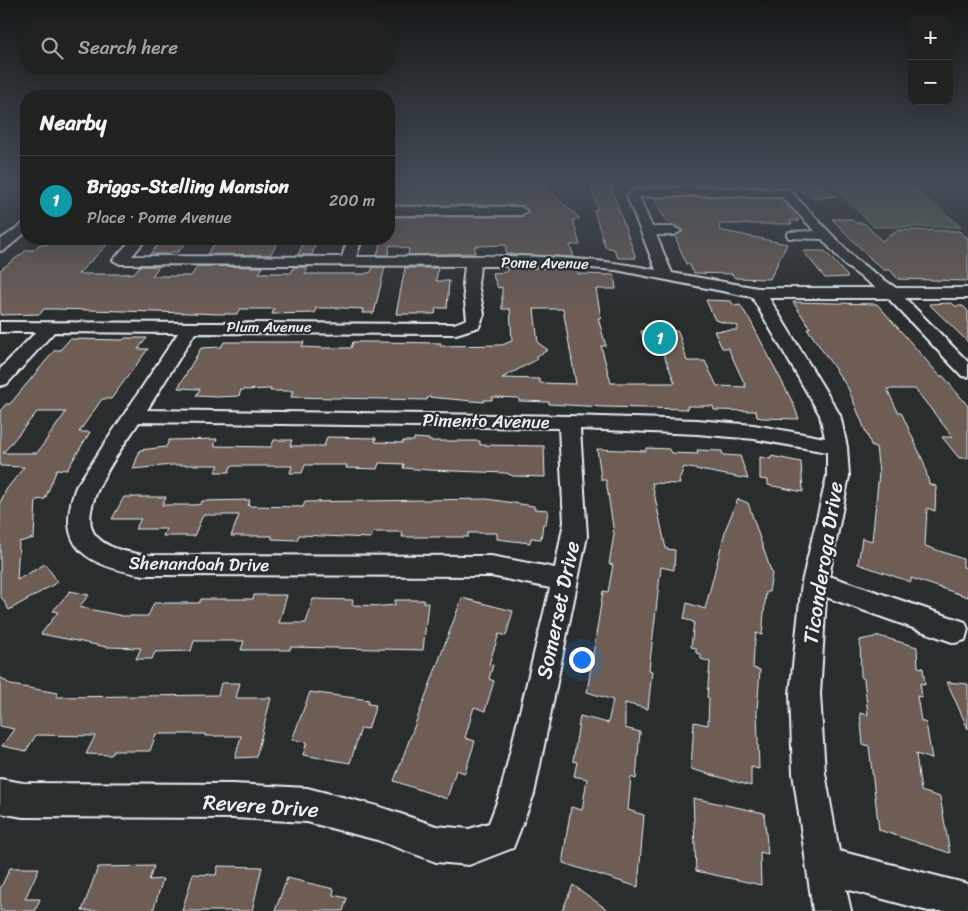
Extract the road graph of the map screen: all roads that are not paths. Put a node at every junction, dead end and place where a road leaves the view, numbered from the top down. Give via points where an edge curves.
1 (645, 225) edge
2 (816, 225) edge
3 (20, 231) edge
4 (648, 231) junction
5 (674, 231) dead end
6 (794, 235) dead end
7 (826, 235) junction
8 (133, 245) edge
9 (353, 245) edge
10 (0, 247) edge
11 (473, 261) junction
12 (346, 262) junction
13 (666, 276) junction
14 (758, 293) junction
15 (892, 293) junction
16 (968, 293) edge
17 (190, 326) junction
18 (0, 327) edge
19 (50, 327) junction
20 (968, 372) edge
21 (0, 380) edge
22 (132, 416) junction
23 (569, 422) junction
24 (837, 447) junction
25 (566, 581) junction
26 (815, 582) junction
27 (955, 631) dead end
28 (517, 794) joint
29 (0, 796) edge
30 (823, 866) junction
31 (968, 903) edge
32 (832, 911) edge

1 - 4 street
2 - 7 street
3 - 10 street
4 - 5 street
4 - 13 street
6 - 7 street
7 - 15 street via 851,263
8 - 12 street, Pome Avenue via 120,260
9 - 12 street
11 - 12 street, Pome Avenue
11 - 13 street, Pome Avenue via 584,263
11 - 17 street, Plum Avenue via 471,291 476,317 465,327
13 - 14 street, Pome Avenue
14 - 15 street, Pome Avenue
14 - 24 street, Ticonderoga Drive via 830,415
15 - 16 street, Pome Avenue
15 - 20 street
17 - 19 street, Plum Avenue
17 - 22 street, Shenandoah Drive
18 - 19 street, Plum Avenue
19 - 21 street
22 - 23 street, Pimento Avenue
22 - 25 street, Shenandoah Drive via 86,487 78,512 78,524 83,535 90,546 103,556 144,566 491,566
23 - 24 street, Pimento Avenue via 754,432
23 - 25 street, Somerset Drive via 576,522
24 - 26 street, Ticonderoga Drive via 838,476
25 - 28 street, Somerset Drive
26 - 27 street
26 - 30 street, Ticonderoga Drive via 805,694 809,773
28 - 29 street, Revere Drive via 500,836 469,848 436,844 377,823 307,805 233,801 23,800
30 - 31 street
30 - 32 street, Ticonderoga Drive

